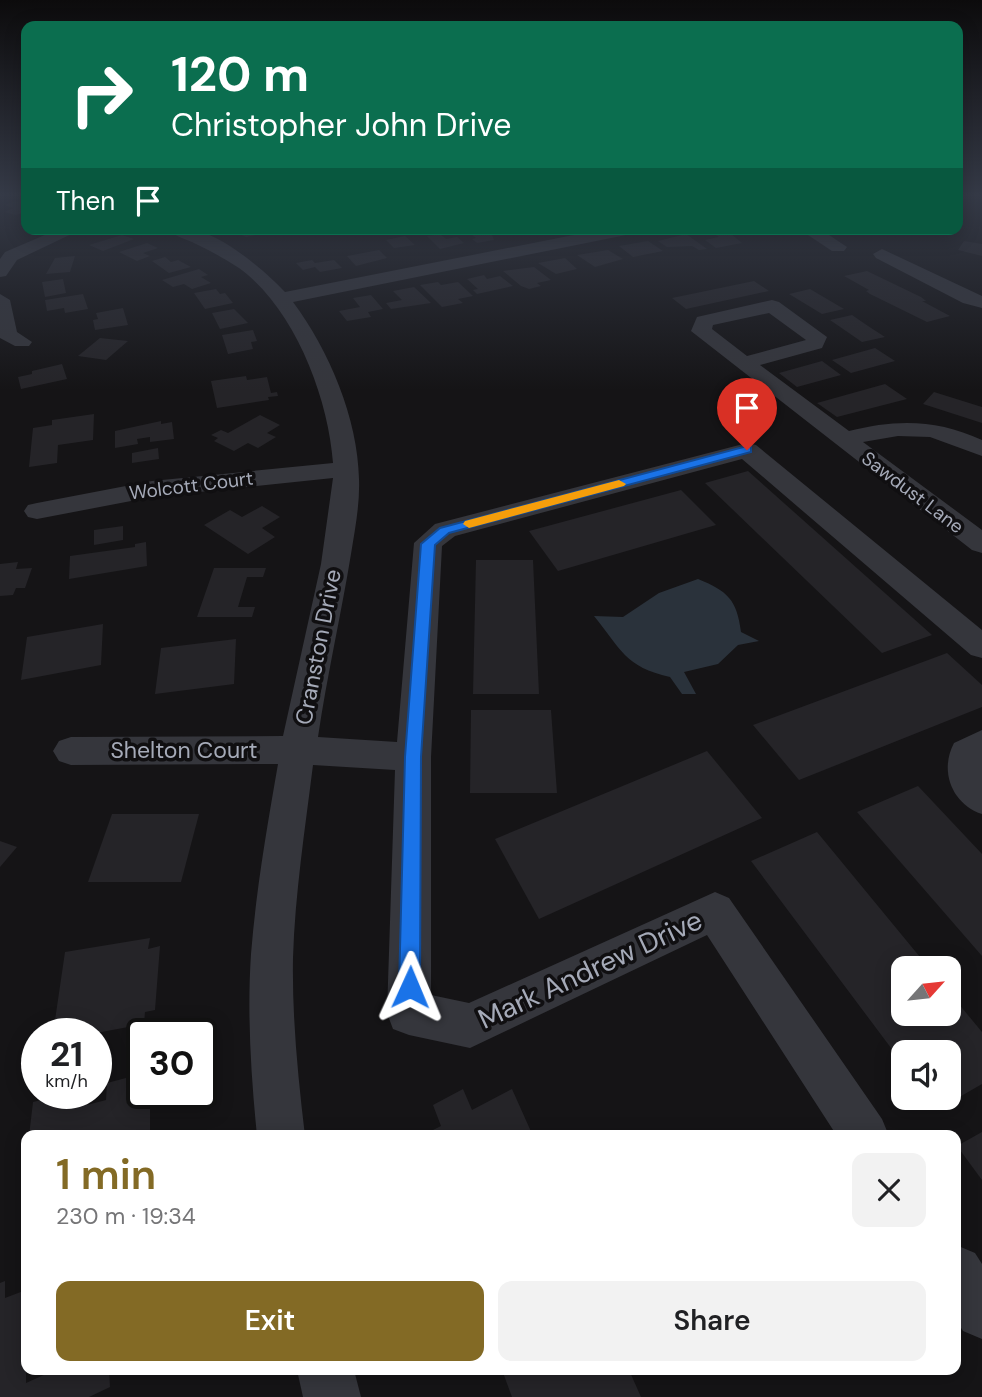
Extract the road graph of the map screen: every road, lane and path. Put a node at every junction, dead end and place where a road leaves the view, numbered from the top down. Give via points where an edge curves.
1 (235, 259) edge
2 (478, 259) edge
3 (892, 259) edge
4 (282, 298) junction
5 (0, 300) edge
6 (982, 302) edge
7 (22, 342) dead end
8 (744, 363) junction
9 (844, 440) junction
10 (982, 449) edge
11 (346, 470) junction
12 (37, 511) dead end
13 (982, 544) edge
14 (982, 647) edge
15 (982, 744) edge
16 (298, 750) junction
17 (71, 751) dead end
18 (413, 757) junction
19 (982, 799) edge
20 (280, 1130) edge
21 (861, 1130) edge
22 (961, 1280) edge
23 (982, 1312) edge
24 (327, 1375) edge
25 (332, 1397) edge

1 - 4 street, Cranston Drive
2 - 4 street
3 - 6 street
4 - 11 street, Cranston Drive via 304,330 318,364 339,426
5 - 7 street via 8,335
8 - 8 street, Sawdust Lane via 701,331 704,321 772,306 817,337 815,344
8 - 9 street, Sawdust Lane
9 - 10 street, Sawdust Lane via 912,426 951,435
9 - 13 street, Sawdust Lane
11 - 12 street, Wolcott Court via 185,483
11 - 16 street, Cranston Drive via 323,636
14 - 18 street, Mark Andrew Drive via 747,450 445,530 435,537 428,544
15 - 19 street via 966,753 961,768
16 - 17 street, Shelton Court
16 - 18 street
16 - 20 street, Cranston Drive via 274,932 273,1046
18 - 21 street, Mark Andrew Drive via 409,1013 470,1026 715,911
22 - 23 street
24 - 25 street

